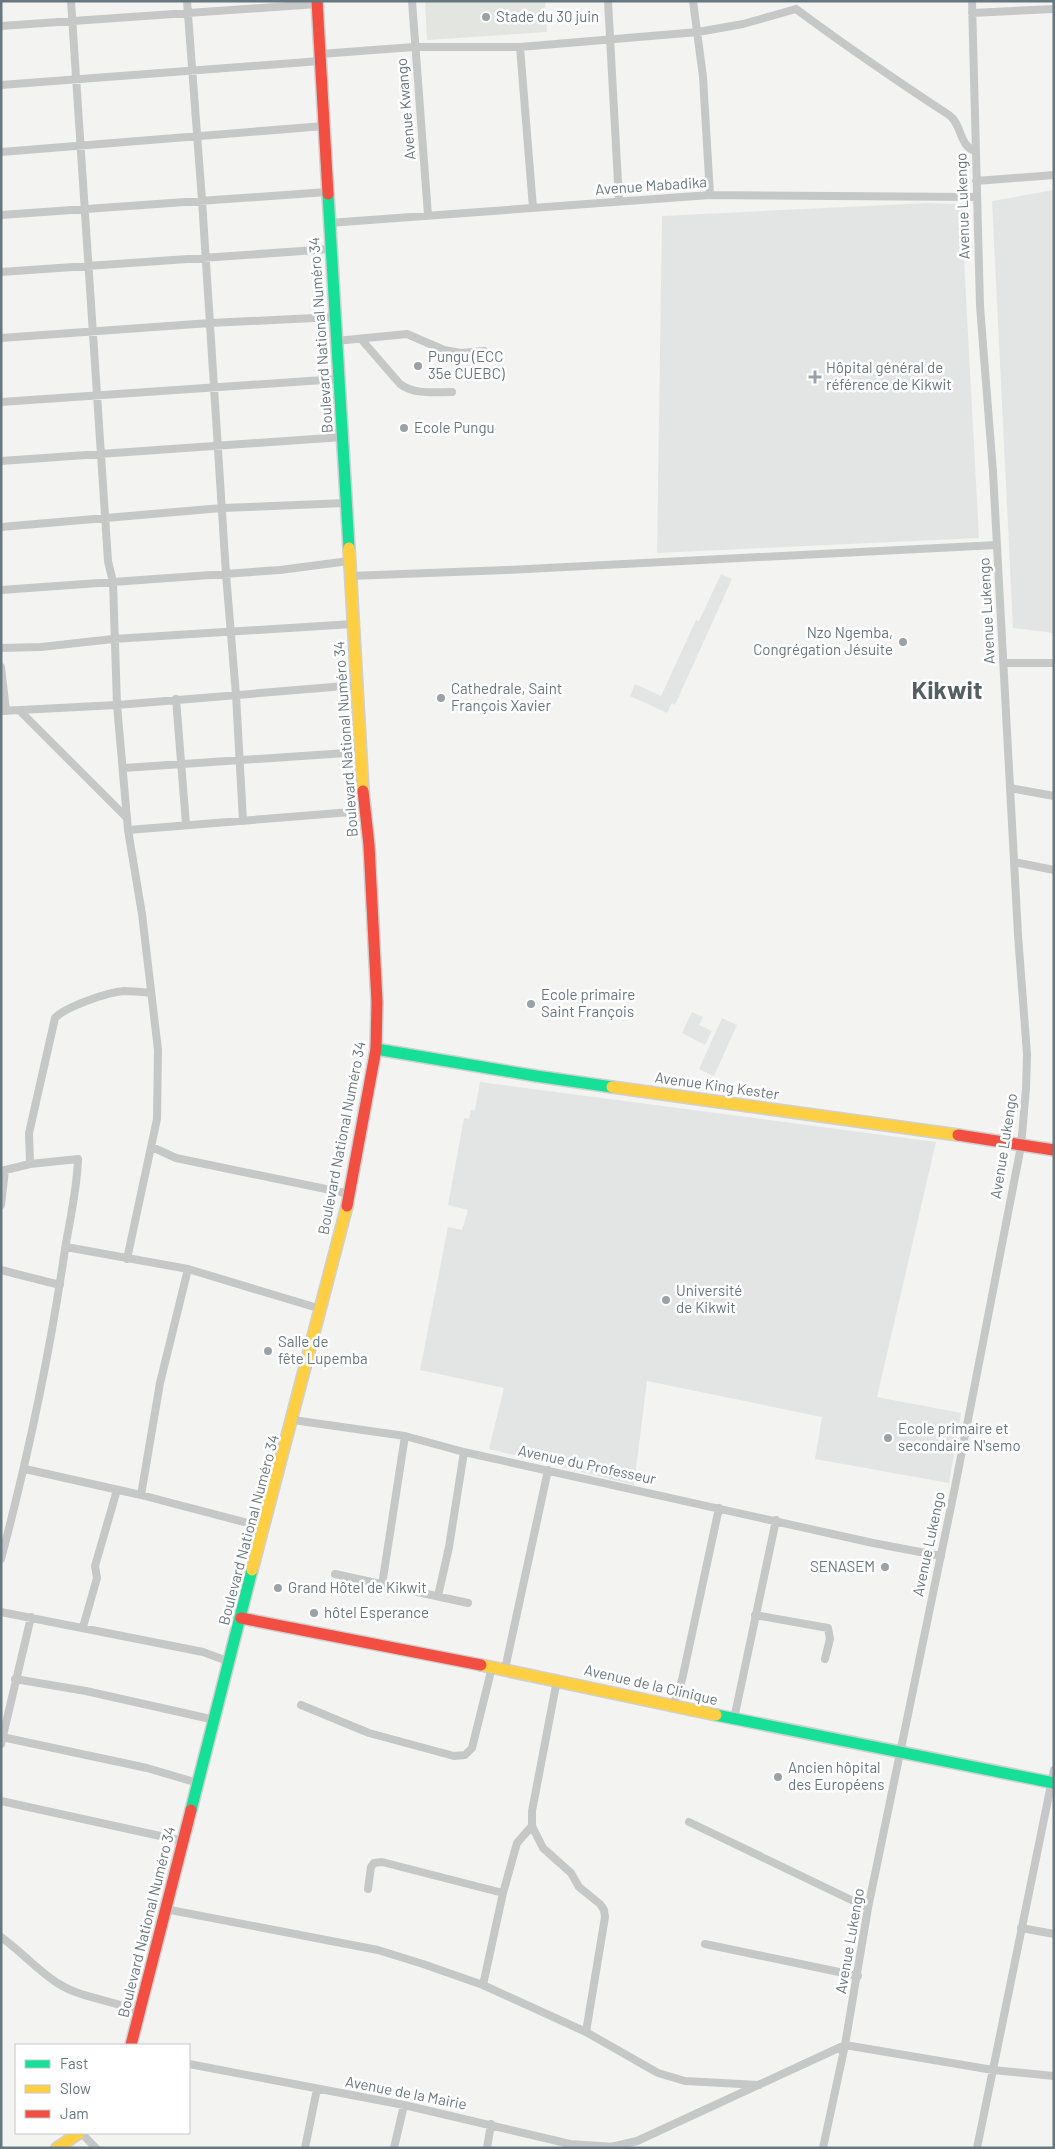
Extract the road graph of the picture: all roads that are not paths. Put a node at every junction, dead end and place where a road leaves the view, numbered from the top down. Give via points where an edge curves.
1 (71, 1) edge
2 (187, 1) edge
3 (412, 1) edge
4 (608, 1) edge
5 (693, 1) edge
6 (972, 1) edge
7 (317, 2) edge
8 (796, 5) edge
9 (1054, 10) edge
10 (187, 13) junction
11 (972, 13) junction
12 (72, 22) junction
13 (1, 26) edge
14 (698, 32) junction
15 (611, 38) junction
16 (414, 47) junction
17 (520, 47) junction
18 (320, 57) junction
19 (191, 71) junction
20 (76, 79) junction
21 (1, 84) edge
22 (324, 126) junction
23 (197, 136) junction
24 (81, 146) junction
25 (975, 151) junction
26 (1, 152) edge
27 (1054, 175) edge
28 (976, 181) junction
29 (327, 192) junction
30 (710, 195) junction
31 (976, 197) junction
32 (202, 200) junction
33 (619, 201) junction
34 (533, 208) junction
35 (86, 209) junction
36 (1, 215) edge
37 (428, 215) junction
38 (329, 223) junction
39 (331, 249) junction
40 (206, 257) junction
41 (90, 266) junction
42 (1, 272) edge
43 (334, 317) junction
44 (210, 323) junction
45 (94, 332) junction
46 (1, 338) edge
47 (360, 339) junction
48 (336, 341) junction
49 (484, 351) dead end
50 (338, 378) junction
51 (214, 388) junction
52 (452, 392) dead end
53 (98, 395) junction
54 (1, 402) edge
55 (343, 437) junction
56 (217, 446) junction
57 (102, 454) junction
58 (1, 461) edge
59 (346, 503) junction
60 (222, 508) junction
61 (106, 518) junction
62 (1, 527) edge
63 (996, 545) junction
64 (349, 561) junction
65 (226, 574) junction
66 (350, 576) junction
67 (113, 582) junction
68 (1, 590) edge
69 (353, 624) junction
70 (231, 633) junction
71 (113, 639) junction
72 (1, 648) edge
73 (1054, 663) edge
74 (1004, 664) junction
75 (1, 667) edge
76 (357, 684) junction
77 (236, 694) junction
78 (176, 700) junction
79 (117, 705) junction
80 (4, 711) edge
81 (21, 712) junction
82 (361, 752) junction
83 (241, 761) junction
84 (182, 764) junction
85 (124, 768) junction
86 (1010, 788) junction
87 (1054, 796) edge
88 (364, 811) junction
89 (127, 818) junction
90 (243, 820) junction
91 (186, 824) junction
92 (128, 830) junction
93 (1014, 862) junction
94 (1054, 870) edge
95 (151, 993) junction
96 (376, 1049) junction
97 (1021, 1146) junction
98 (152, 1147) junction
99 (1054, 1150) edge
100 (30, 1164) junction
101 (3, 1170) edge
102 (350, 1194) junction
103 (1, 1205) edge
104 (66, 1247) junction
105 (127, 1259) junction
106 (188, 1269) junction
107 (1, 1270) edge
108 (60, 1285) junction
109 (322, 1309) junction
110 (293, 1420) junction
111 (405, 1436) junction
112 (464, 1452) junction
113 (24, 1469) junction
114 (548, 1470) junction
115 (117, 1490) junction
116 (141, 1495) junction
117 (719, 1508) junction
118 (776, 1520) junction
119 (263, 1527) junction
120 (941, 1556) junction
121 (1, 1559) edge
122 (335, 1574) dead end
123 (382, 1585) junction
124 (438, 1596) junction
125 (468, 1603) dead end
126 (1, 1612) edge
127 (756, 1615) junction
128 (31, 1617) junction
129 (241, 1618) junction
130 (83, 1627) junction
131 (825, 1659) dead end
132 (230, 1662) junction
133 (492, 1667) junction
134 (505, 1670) junction
135 (16, 1679) junction
136 (556, 1680) junction
137 (301, 1705) dead end
138 (673, 1706) junction
139 (734, 1719) junction
140 (215, 1720) junction
141 (2, 1741) edge
142 (901, 1751) junction
143 (1054, 1770) edge
144 (198, 1783) junction
145 (1052, 1783) edge
146 (1, 1801) edge
147 (688, 1822) dead end
148 (532, 1826) junction
149 (183, 1841) junction
150 (368, 1889) dead end
151 (502, 1893) junction
152 (868, 1908) junction
153 (165, 1909) junction
154 (1021, 1928) junction
155 (1054, 1934) edge
156 (1, 1937) edge
157 (705, 1944) dead end
158 (858, 1976) junction
159 (483, 1985) junction
160 (140, 2012) junction
161 (586, 2032) junction
162 (131, 2044) edge
163 (845, 2045) junction
164 (190, 2064) edge
165 (993, 2070) junction
166 (1054, 2076) edge
167 (759, 2085) junction
168 (317, 2089) junction
169 (404, 2106) junction
170 (491, 2124) junction
171 (78, 2134) edge
172 (81, 2134) edge
173 (614, 2147) edge
174 (57, 2148) edge
175 (96, 2148) edge
176 (305, 2148) edge
177 (394, 2148) edge
178 (487, 2148) edge
179 (823, 2148) edge
180 (977, 2148) edge

1 - 12 street
2 - 10 street
3 - 16 street, Avenue Kwango
4 - 15 street
5 - 14 street
6 - 11 street, Avenue Lukengo
7 - 10 street
7 - 18 main road, Boulevard National Numéro 34
8 - 14 street via 743,24
8 - 25 street via 860,56 954,118 968,148
9 - 11 street
10 - 12 street
10 - 19 street
11 - 25 street, Avenue Lukengo
12 - 13 street
12 - 20 street
14 - 15 street
14 - 30 street
15 - 17 street
15 - 33 street
16 - 17 street
16 - 18 street
16 - 37 street, Avenue Kwango
17 - 34 street
18 - 19 street
18 - 22 main road, Boulevard National Numéro 34
19 - 20 street
19 - 23 street
20 - 21 street
20 - 24 street
22 - 23 street
22 - 29 main road, Boulevard National Numéro 34
23 - 24 street
23 - 32 street
24 - 26 street
24 - 35 street
25 - 28 street, Avenue Lukengo
27 - 28 street
28 - 31 street, Avenue Lukengo
29 - 32 street
29 - 38 main road, Boulevard National Numéro 34
30 - 31 street, Avenue Mabadika
30 - 33 street, Avenue Mabadika
31 - 63 street, Avenue Lukengo
32 - 35 street
32 - 40 street
33 - 34 street, Avenue Mabadika
34 - 37 street, Avenue Mabadika
35 - 36 street
35 - 41 street
37 - 38 street, Avenue Mabadika
38 - 39 main road, Boulevard National Numéro 34
39 - 40 street
39 - 43 main road, Boulevard National Numéro 34
40 - 41 street
40 - 44 street
41 - 42 street
41 - 45 street
43 - 44 street
43 - 48 main road, Boulevard National Numéro 34
44 - 45 street
44 - 51 street
45 - 46 street
45 - 53 street
47 - 48 street
47 - 49 street via 407,334 444,350 461,353
47 - 52 street via 408,389
48 - 50 main road, Boulevard National Numéro 34
50 - 51 street
50 - 55 main road, Boulevard National Numéro 34
51 - 53 street
51 - 56 street
53 - 54 street
53 - 57 street
55 - 56 street
55 - 59 main road, Boulevard National Numéro 34
56 - 57 street
56 - 60 street
57 - 58 street
57 - 61 street
59 - 60 street
59 - 64 main road, Boulevard National Numéro 34
60 - 61 street
60 - 65 street
61 - 62 street
61 - 67 street via 108,561
63 - 66 street
63 - 74 street, Avenue Lukengo
64 - 65 street
64 - 66 main road, Boulevard National Numéro 34
65 - 67 street
65 - 70 street
66 - 69 main road, Boulevard National Numéro 34
67 - 68 street
67 - 71 street
69 - 70 street
69 - 76 main road, Boulevard National Numéro 34
70 - 71 street
70 - 77 street
71 - 72 street
71 - 79 street
73 - 74 street
74 - 86 street, Avenue Lukengo
75 - 80 street
76 - 77 street
76 - 82 main road, Boulevard National Numéro 34
77 - 78 street
77 - 83 street
78 - 79 street
78 - 84 street
79 - 81 street
79 - 85 street
80 - 81 street
81 - 89 street
82 - 83 street
82 - 88 main road, Boulevard National Numéro 34
83 - 84 street
83 - 90 street
84 - 85 street
84 - 91 street
85 - 89 street
86 - 87 street
86 - 93 street, Avenue Lukengo
88 - 90 street
88 - 96 main road, Boulevard National Numéro 34 via 369,845 377,1002
89 - 92 street
90 - 91 street
91 - 92 street
92 - 95 street
93 - 94 street
93 - 97 street, Avenue Lukengo via 1027,1054
95 - 98 street via 158,1050 158,1119
95 - 100 street via 114,993 73,1006 55,1018 29,1132
96 - 97 main road, Avenue King Kester via 536,1076 928,1130
96 - 102 main road, Boulevard National Numéro 34
97 - 99 main road, Avenue King Kester
97 - 120 street, Avenue Lukengo
98 - 102 street via 176,1158
98 - 105 street
100 - 101 street
100 - 104 street via 78,1159 78,1185
101 - 103 street
102 - 109 main road, Boulevard National Numéro 34
104 - 105 street
104 - 108 street
105 - 106 street
106 - 109 street
106 - 116 street via 160,1383
107 - 108 street
108 - 113 street
109 - 110 main road, Boulevard National Numéro 34
110 - 111 street, Avenue du Professeur
110 - 119 main road, Boulevard National Numéro 34
111 - 112 street, Avenue du Professeur
111 - 123 street
112 - 114 street, Avenue du Professeur
112 - 124 street
113 - 115 street
113 - 121 street
114 - 117 street, Avenue du Professeur
114 - 134 street
115 - 116 street
115 - 130 street via 95,1566 97,1578
116 - 119 street
117 - 118 street, Avenue du Professeur
117 - 138 street via 682,1680
118 - 120 street, Avenue du Professeur via 873,1544
118 - 127 street
119 - 129 main road, Boulevard National Numéro 34
120 - 142 street, Avenue Lukengo
122 - 123 street
123 - 124 street
124 - 125 street
126 - 128 street
127 - 131 street via 828,1628 830,1639
127 - 139 street
128 - 130 street
128 - 135 street
129 - 132 main road, Boulevard National Numéro 34
129 - 133 main road, Avenue de la Clinique
130 - 132 street via 203,1652
132 - 140 main road, Boulevard National Numéro 34
133 - 134 main road, Avenue de la Clinique
133 - 137 street via 472,1748 465,1755 454,1756 369,1734
134 - 136 main road, Avenue de la Clinique
135 - 140 street
135 - 141 street
136 - 138 main road, Avenue de la Clinique
136 - 148 street
138 - 139 main road, Avenue de la Clinique
139 - 142 main road, Avenue de la Clinique
140 - 144 main road, Boulevard National Numéro 34
141 - 144 street via 147,1768
142 - 145 main road, Avenue de la Clinique
142 - 152 street, Avenue Lukengo
143 - 145 street
144 - 149 main road, Boulevard National Numéro 34
145 - 154 street
146 - 149 street
147 - 152 street
148 - 151 street via 517,1843
148 - 161 street via 543,1848 604,1910
149 - 153 main road, Boulevard National Numéro 34
150 - 151 street via 371,1867 382,1862
151 - 159 street
152 - 158 street, Avenue Lukengo
153 - 159 street via 378,1950
153 - 160 main road, Boulevard National Numéro 34
154 - 155 street
154 - 165 street
156 - 160 street via 58,1983 81,1994 124,2004
157 - 158 street
158 - 163 street, Avenue Lukengo
159 - 161 street
160 - 162 main road, Boulevard National Numéro 34
161 - 167 street via 658,2073 685,2081
163 - 165 street
163 - 167 street, Avenue de la Mairie
163 - 179 street, Avenue Lukengo
164 - 168 street, Avenue de la Mairie
165 - 166 street
165 - 180 street
167 - 173 street, Avenue de la Mairie via 637,2141
168 - 169 street, Avenue de la Mairie
168 - 176 street
169 - 170 street, Avenue de la Mairie
169 - 177 street
170 - 173 street, Avenue de la Mairie via 570,2144
170 - 178 street
171 - 174 main road
172 - 175 street

